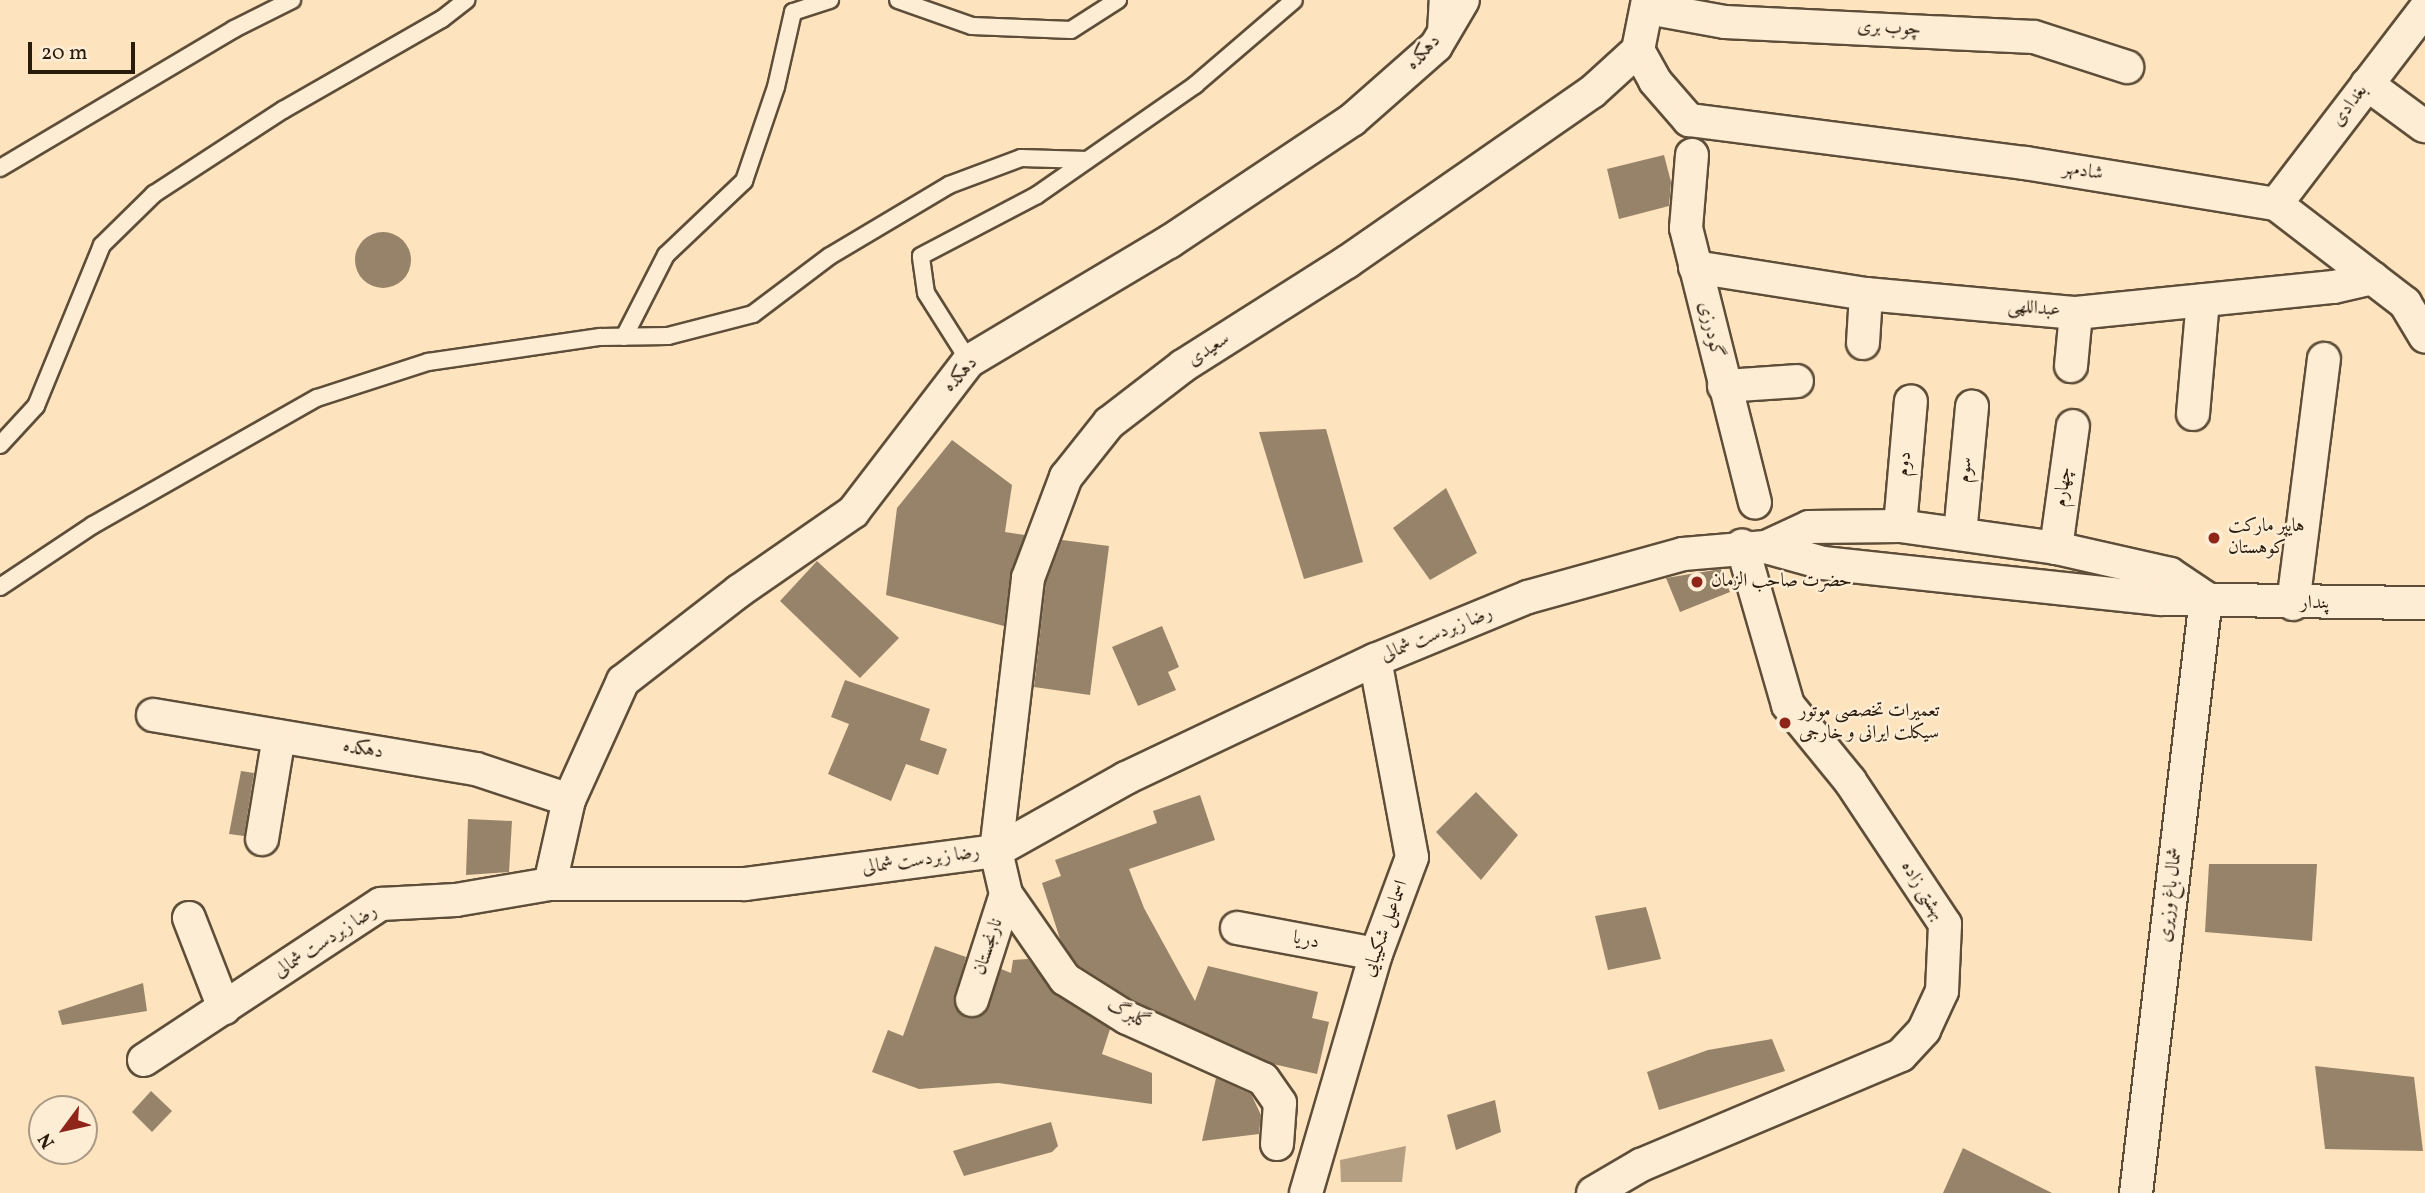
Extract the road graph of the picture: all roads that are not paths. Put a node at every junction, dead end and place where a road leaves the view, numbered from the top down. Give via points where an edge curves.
1 (292, 0) edge
2 (466, 0) edge
3 (830, 0) edge
4 (898, 0) edge
5 (1118, 0) edge
6 (1294, 0) edge
7 (1438, 0) edge
8 (1463, 0) edge
9 (1648, 4) edge
10 (2425, 9) edge
11 (1810, 12) edge
12 (1856, 13) edge
13 (1436, 46) junction
14 (1638, 50) junction
15 (2127, 67) dead end
16 (2367, 84) junction
17 (2424, 126) edge
18 (1692, 155) dead end
19 (1087, 160) junction
20 (0, 168) edge
21 (2276, 204) junction
22 (1695, 267) junction
23 (2373, 278) junction
24 (1866, 294) junction
25 (2203, 300) junction
26 (2076, 313) junction
27 (2425, 336) edge
28 (624, 337) junction
29 (1863, 343) dead end
30 (2324, 359) dead end
31 (969, 361) junction
32 (2071, 366) dead end
33 (1797, 381) dead end
34 (1724, 386) junction
35 (1911, 401) dead end
36 (1972, 407) dead end
37 (2193, 414) dead end
38 (2073, 426) dead end
39 (0, 445) edge
40 (1755, 502) dead end
41 (1900, 526) junction
42 (1960, 534) junction
43 (1754, 547) junction
44 (2056, 548) junction
45 (0, 587) edge
46 (2206, 597) junction
47 (2425, 603) edge
48 (2293, 604) junction
49 (1375, 660) junction
50 (153, 715) dead end
51 (279, 736) junction
52 (569, 800) junction
53 (262, 839) dead end
54 (996, 851) junction
55 (550, 884) junction
56 (1006, 894) junction
57 (189, 918) dead end
58 (1237, 928) dead end
59 (1376, 954) junction
60 (972, 1000) dead end
61 (225, 1008) junction
62 (144, 1060) dead end
63 (1316, 1152) junction
64 (1306, 1193) edge
65 (1592, 1193) edge
66 (2136, 1193) edge

1 - 20 lane via 234,29
2 - 39 lane via 154,194 102,245 36,406
3 - 28 lane via 793,12 776,87 744,181 666,255
4 - 5 lane via 972,26 1071,30
6 - 19 lane via 1195,86
7 - 13 lane
8 - 13 street, دهکده
9 - 11 street, چوب بری via 1725,22
9 - 14 street
10 - 16 street, بغدادی
11 - 12 street, چوب بری
12 - 15 street, چوب بری via 2034,37
13 - 31 street, دهکده via 1341,128 1169,242
14 - 21 street, شادمهر via 1655,81 1689,120 2025,163
14 - 54 street, سعیدی via 1592,92 1511,151 1183,366 1109,423 1066,477 1028,578
16 - 17 street
16 - 21 street, بغدادی
18 - 22 street, گودرزی via 1686,228
19 - 28 lane via 1021,158 950,185 830,256 753,314 668,336
19 - 31 lane via 1037,195 921,256 926,293
21 - 23 street, شادمهر
22 - 24 street, عبداللهی
22 - 34 street, گودرزی
23 - 25 street, عبداللهی via 2334,287
23 - 27 street, شادمهر via 2405,303
24 - 26 street, عبداللهی
24 - 29 street
25 - 26 street, عبداللهی
25 - 37 street
26 - 32 street
28 - 45 lane via 428,362 317,398 93,526
30 - 48 street
31 - 52 street, دهکده via 853,512 739,591 623,681
33 - 34 street
34 - 40 street, گودرزی
35 - 41 street, دوم
36 - 42 street, سوم
38 - 44 street, چهارم
41 - 42 street
41 - 43 street via 1809,527
42 - 44 street
43 - 46 street, پندار via 1823,563 1975,582 2161,599
43 - 49 street, رضا زبردست شمالی via 1683,554 1528,597
43 - 65 street, بهشتی زاده via 1788,705 1850,781 1945,924 1942,991 1924,1030 1901,1055 1641,1165
44 - 46 street via 2170,574
46 - 48 street, پندار
46 - 66 street, شمال باغ وزیری
47 - 48 street, پندار
49 - 54 street, رضا زبردست شمالی via 1126,778
49 - 59 street, اسماعیل شکیبایی via 1412,858
50 - 51 street, دهکده
51 - 52 street, دهکده via 477,769
51 - 53 street
52 - 55 street, دهکده
54 - 55 street, رضا زبردست شمالی via 745,884
54 - 56 street, گلبرگ
55 - 61 street, رضا زبردست شمالی via 456,900 381,904
56 - 60 street, نارنجستان
56 - 63 street, گلبرگ via 1065,979 1127,1018 1263,1079 1280,1102 1269,1145
57 - 61 street
58 - 59 street, دریا
59 - 63 street, اسماعیل شکیبایی
61 - 62 street, رضا زبردست شمالی
63 - 64 street, اسماعیل شکیبایی

